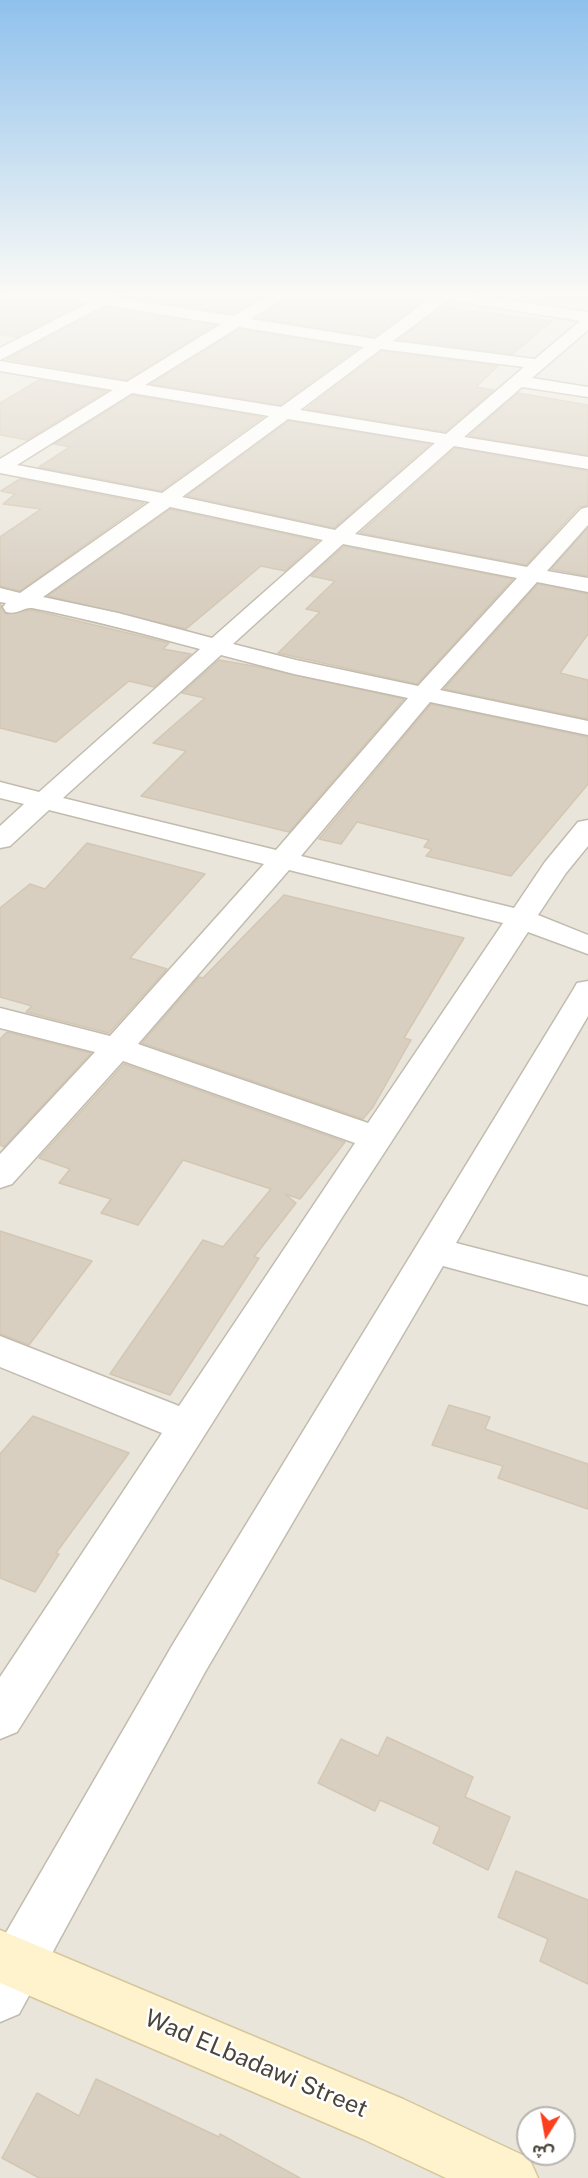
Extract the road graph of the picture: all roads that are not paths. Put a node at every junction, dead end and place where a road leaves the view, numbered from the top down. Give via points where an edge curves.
1 (116, 396) edge
2 (176, 396) edge
3 (309, 396) edge
4 (503, 396) edge
5 (286, 413) junction
6 (450, 441) junction
7 (588, 463) edge
8 (0, 467) edge
9 (167, 500) junction
10 (588, 513) edge
11 (337, 537) junction
12 (531, 574) junction
13 (588, 585) edge
14 (0, 595) edge
15 (24, 600) junction
16 (0, 617) edge
17 (217, 648) junction
18 (423, 695) junction
19 (588, 728) edge
20 (0, 790) edge
21 (44, 801) junction
22 (588, 828) edge
23 (0, 840) edge
24 (283, 859) junction
25 (521, 919) junction
26 (588, 945) edge
27 (588, 990) edge
28 (0, 1018) edge
29 (117, 1048) junction
30 (376, 1138) junction
31 (0, 1176) edge
32 (433, 1250) junction
33 (588, 1291) edge
34 (0, 1352) edge
35 (189, 1427) junction
36 (0, 1717) edge
37 (6, 1972) edge
38 (509, 2178) edge

1 - 8 street
2 - 5 street
3 - 5 street
4 - 6 street
5 - 6 street
5 - 9 street
6 - 7 street
6 - 11 street
8 - 9 street
9 - 11 street
9 - 15 street
10 - 12 street
11 - 12 street
11 - 17 street
12 - 13 street
12 - 18 street
14 - 15 street
15 - 16 street
15 - 17 street via 118,620
17 - 18 street
17 - 21 street
18 - 19 street
18 - 24 street
20 - 21 street
21 - 23 street
21 - 24 street
22 - 25 street
24 - 25 street
24 - 29 street
25 - 26 street
25 - 30 street
27 - 32 street
28 - 29 street
29 - 30 street
29 - 31 street
30 - 35 street
32 - 33 street
32 - 37 street
34 - 35 street
35 - 36 street
37 - 38 street, Wad ELbadawi Street via 372,2115

